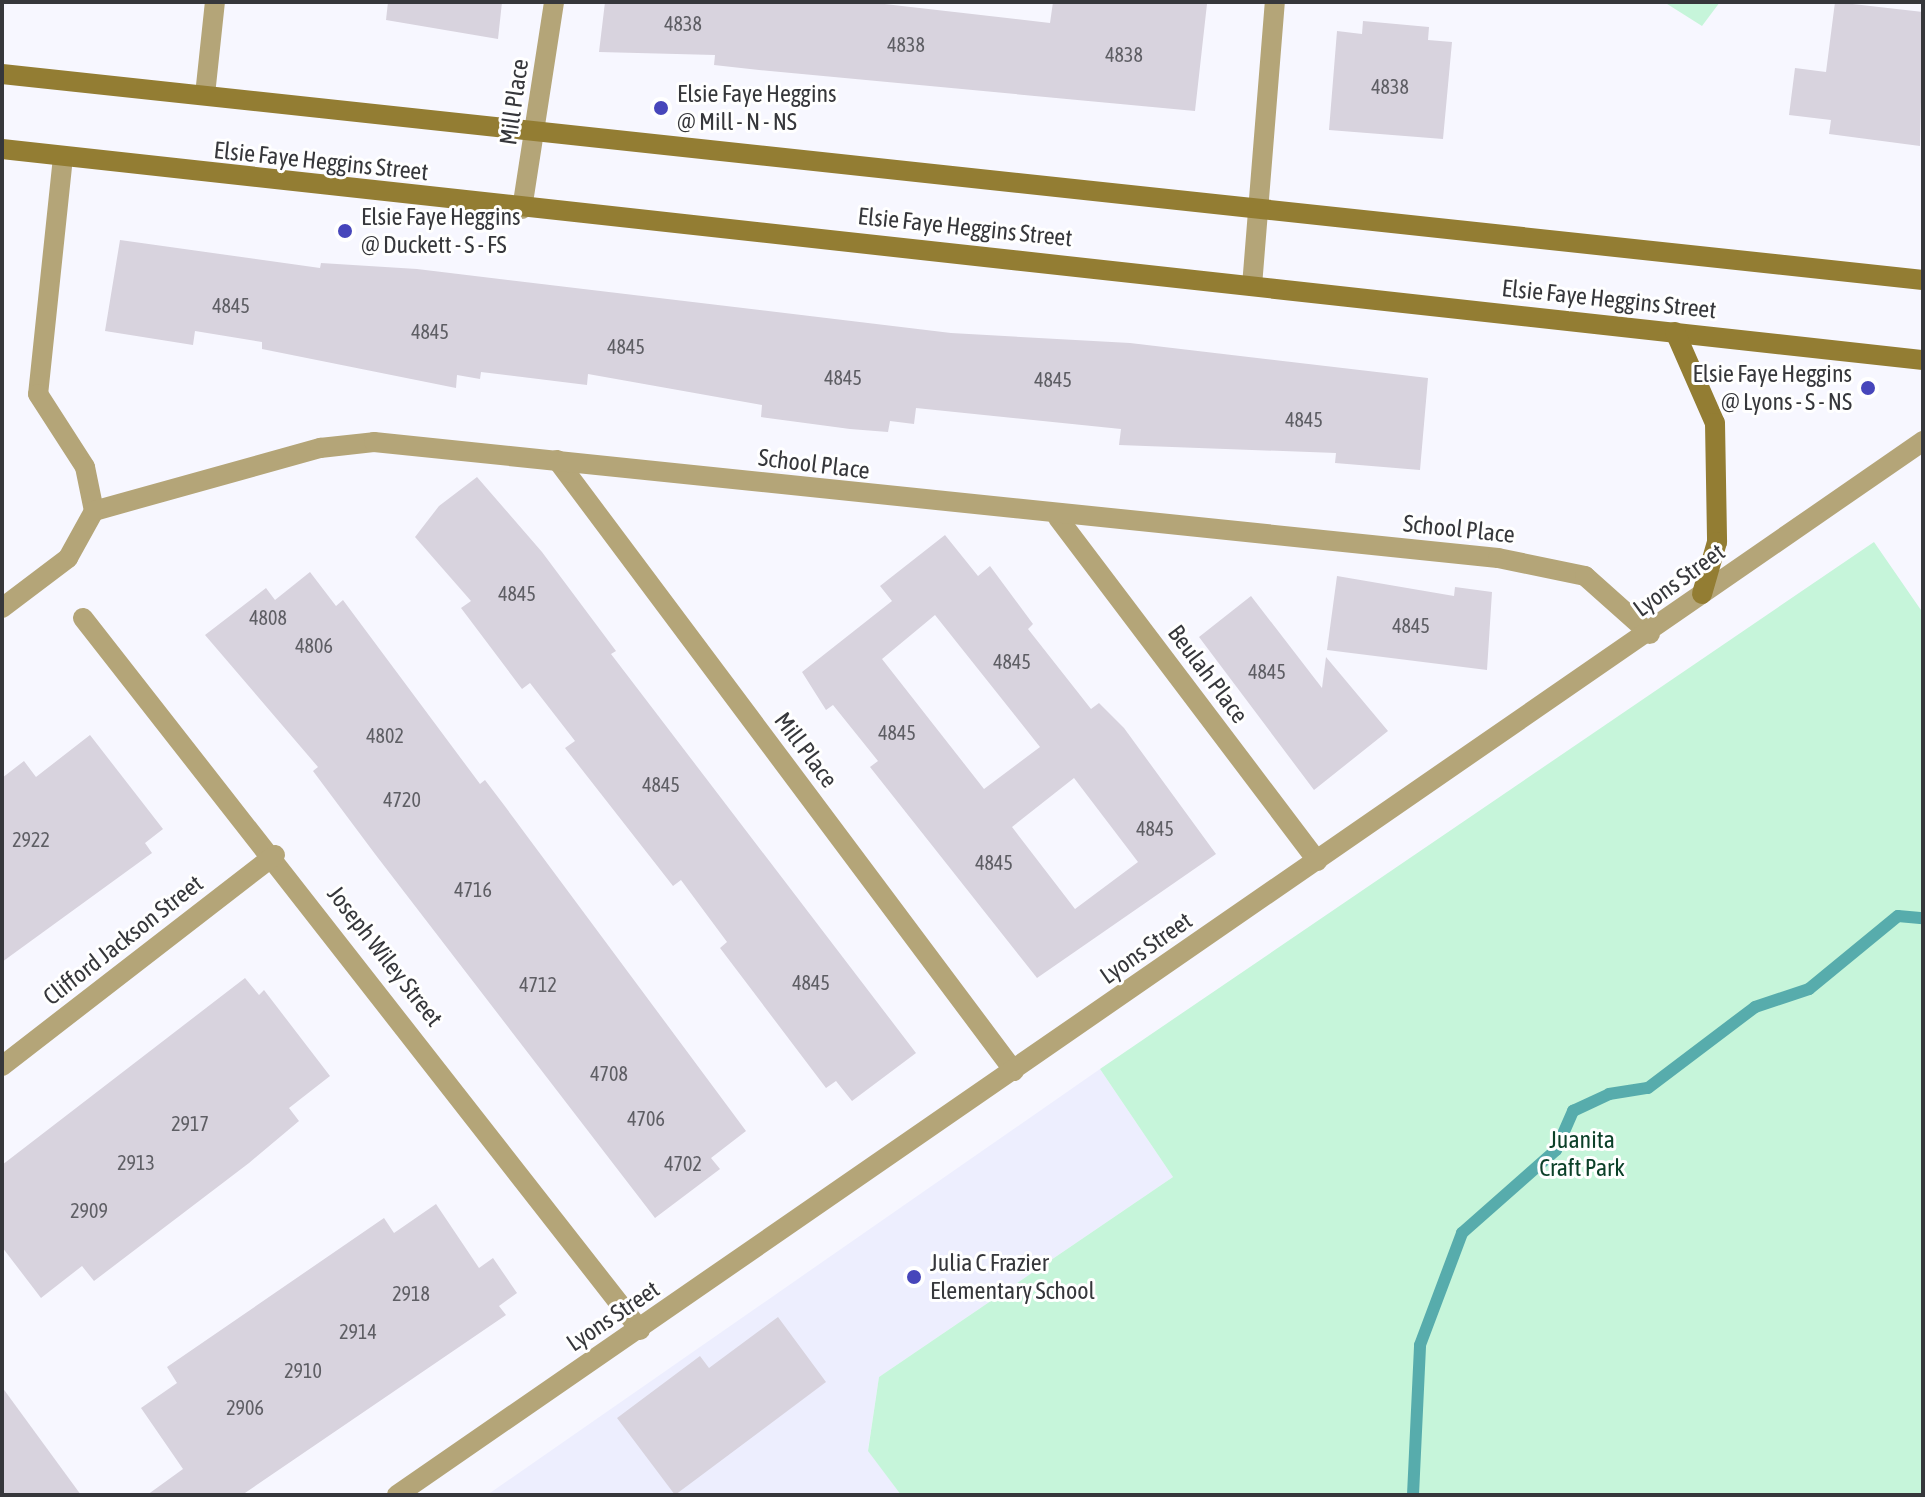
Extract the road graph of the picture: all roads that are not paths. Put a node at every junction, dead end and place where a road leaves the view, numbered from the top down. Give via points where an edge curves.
1 (215, 2) edge
2 (554, 2) edge
3 (1275, 2) edge
4 (2, 74) edge
5 (205, 95) junction
6 (536, 135) junction
7 (2, 149) edge
8 (63, 157) junction
9 (522, 209) junction
10 (1260, 210) junction
11 (1923, 280) edge
12 (1252, 286) junction
13 (1675, 332) junction
14 (1923, 360) edge
15 (1923, 441) edge
16 (557, 460) junction
17 (94, 511) junction
18 (1058, 518) junction
19 (1702, 594) junction
20 (2, 608) edge
21 (83, 618) dead end
22 (1650, 634) junction
23 (275, 855) junction
24 (1317, 861) junction
25 (2, 1066) edge
26 (1014, 1071) junction
27 (640, 1330) junction
28 (397, 1495) edge

1 - 5 street
2 - 6 street, Mill Place
3 - 10 street
4 - 5 main road, Elsie Faye Heggins Street
5 - 6 main road, Elsie Faye Heggins Street
6 - 9 street, Mill Place
6 - 10 main road, Elsie Faye Heggins Street
7 - 8 main road, Elsie Faye Heggins Street
8 - 9 main road, Elsie Faye Heggins Street
8 - 17 street via 38,394 85,467
9 - 12 main road, Elsie Faye Heggins Street
10 - 11 main road, Elsie Faye Heggins Street
10 - 12 street
12 - 13 main road, Elsie Faye Heggins Street
13 - 14 main road, Elsie Faye Heggins Street
13 - 19 main road via 1715,423 1717,542
15 - 19 street, Lyons Street
16 - 17 street, School Place via 374,442 274,459
16 - 18 street, School Place
16 - 26 street, Mill Place
17 - 20 street via 68,558
18 - 22 street, School Place via 1498,558 1585,576
18 - 24 street, Beulah Place
19 - 22 street, Lyons Street
21 - 23 street, Joseph Wiley Street
22 - 24 street, Lyons Street
23 - 25 street, Clifford Jackson Street
23 - 27 street, Joseph Wiley Street
24 - 26 street, Lyons Street
26 - 27 street, Lyons Street
27 - 28 street, Lyons Street

